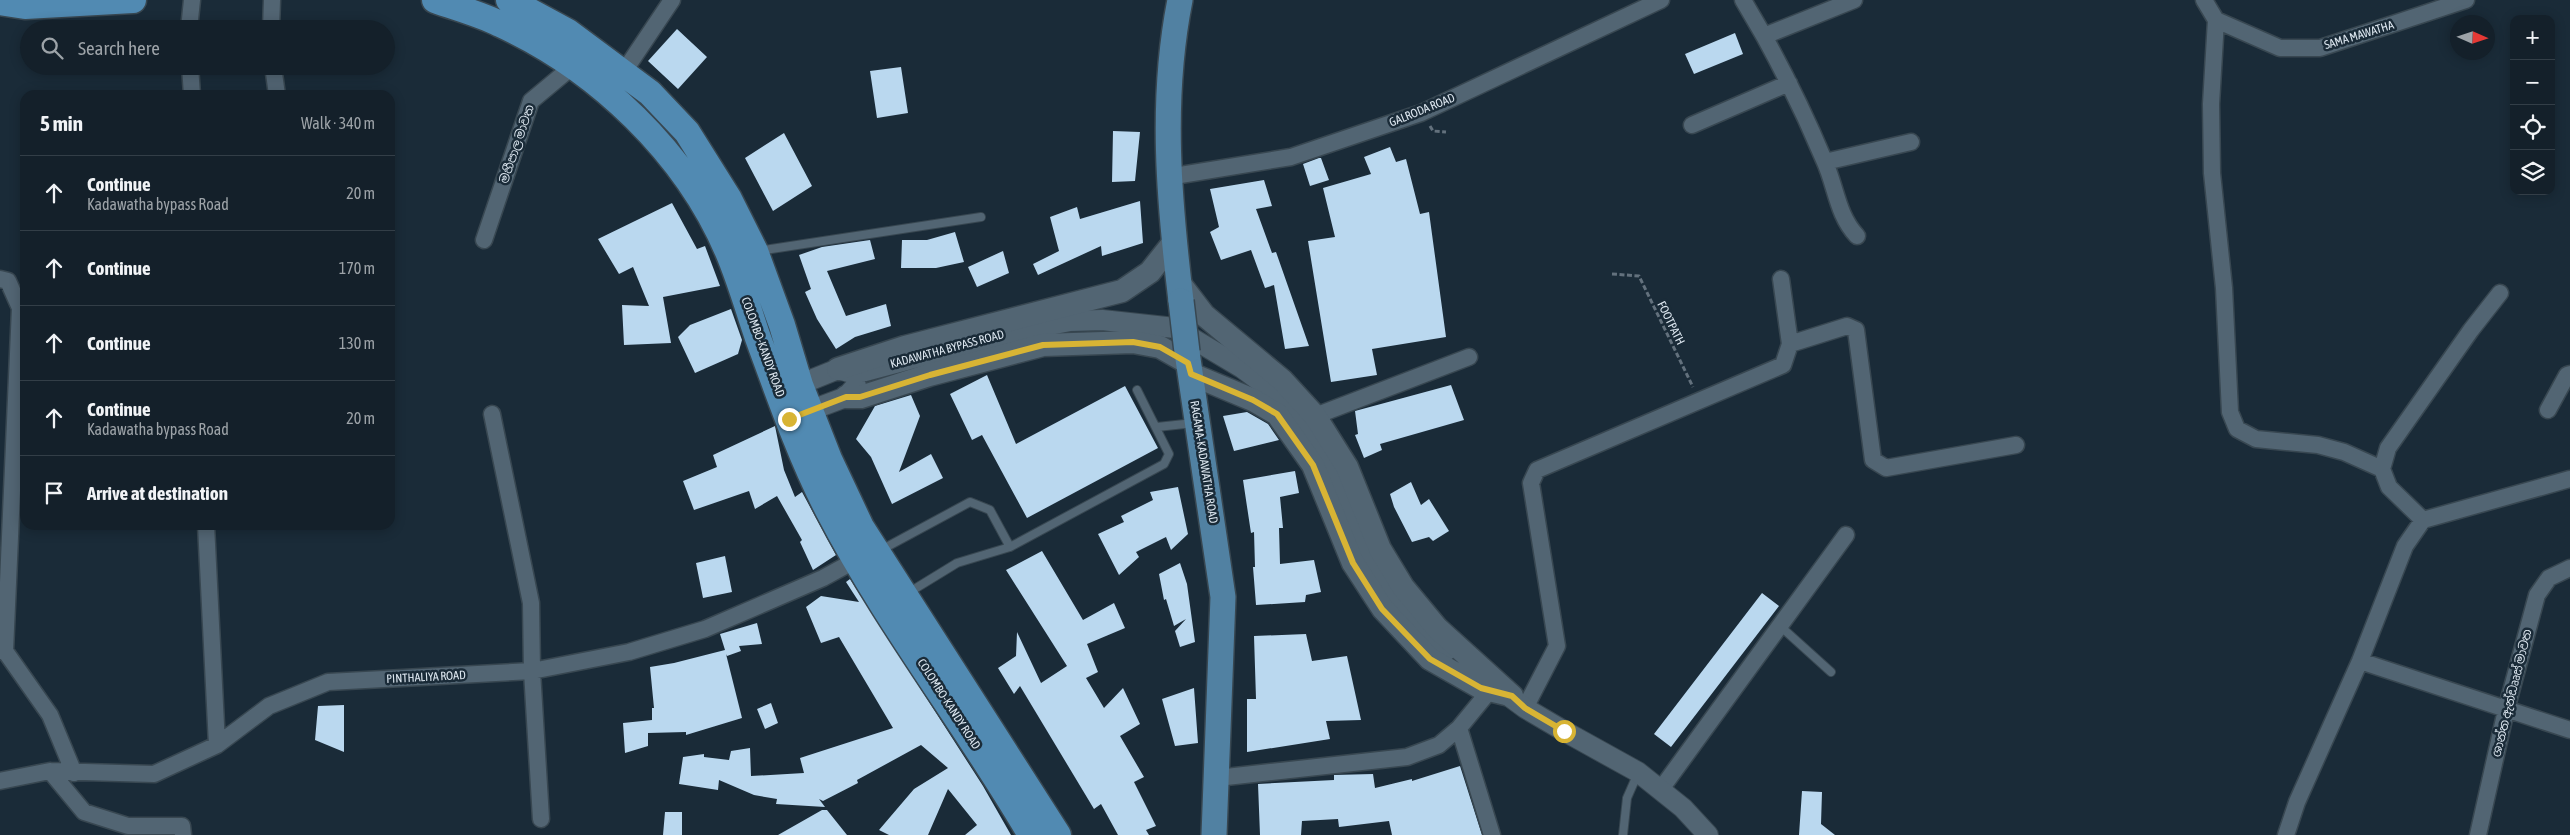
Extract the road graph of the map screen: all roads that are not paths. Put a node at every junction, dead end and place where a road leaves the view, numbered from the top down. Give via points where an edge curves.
1 (133, 0) edge
2 (192, 0) edge
3 (272, 0) edge
4 (435, 0) edge
5 (509, 0) edge
6 (672, 0) edge
7 (1180, 0) edge
8 (1661, 0) edge
9 (1743, 0) edge
10 (1854, 0) edge
11 (2204, 0) edge
12 (2466, 0) edge
13 (0, 2) edge
14 (190, 20) edge
15 (271, 20) edge
16 (2216, 20) junction
17 (1764, 36) junction
18 (574, 66) junction
19 (623, 74) junction
20 (191, 75) edge
21 (274, 75) edge
22 (1789, 83) junction
23 (192, 90) edge
24 (276, 90) edge
25 (1692, 125) dead end
26 (1911, 142) dead end
27 (1825, 162) junction
28 (1168, 177) junction
29 (981, 217) dead end
30 (1857, 236) dead end
31 (484, 240) dead end
32 (1173, 243) junction
33 (756, 251) junction
34 (0, 279) edge
35 (1781, 279) dead end
36 (1180, 291) junction
37 (2500, 293) dead end
38 (1120, 323) junction
39 (1790, 344) junction
40 (1469, 357) dead end
41 (1189, 363) junction
42 (838, 369) junction
43 (2570, 374) edge
44 (789, 389) junction
45 (1137, 390) dead end
46 (846, 397) junction
47 (2548, 410) dead end
48 (492, 414) dead end
49 (800, 415) junction
50 (1315, 416) junction
51 (1199, 423) junction
52 (1157, 427) junction
53 (2016, 445) dead end
54 (2382, 469) junction
55 (2570, 479) edge
56 (2423, 520) junction
57 (206, 530) edge
58 (1846, 535) dead end
59 (1010, 547) junction
60 (866, 556) junction
61 (2570, 568) edge
62 (904, 596) junction
63 (1780, 626) junction
64 (3, 651) edge
65 (2360, 661) junction
66 (532, 671) junction
67 (1831, 672) dead end
68 (1509, 698) junction
69 (2506, 710) junction
70 (1459, 728) junction
71 (2570, 730) edge
72 (217, 745) junction
73 (50, 771) junction
74 (1638, 772) junction
75 (74, 773) junction
76 (1217, 778) junction
77 (0, 780) edge
78 (1661, 789) junction
79 (541, 819) dead end
80 (183, 835) edge
81 (1031, 835) edge
82 (1058, 835) edge
83 (1214, 835) edge
84 (1492, 835) edge
85 (1623, 835) edge
86 (1708, 835) edge
87 (2286, 835) edge
88 (2478, 835) edge

1 - 13 highway via 25,6
2 - 14 street
3 - 15 street
4 - 18 highway, COLOMBO-KANDY ROAD via 500,24
5 - 19 highway, COLOMBO-KANDY ROAD via 568,32
6 - 19 street
7 - 28 main road, RAGAMA-KADAWATHA ROAD via 1170,66
8 - 28 street, GALRODA ROAD via 1421,113 1290,157
9 - 17 street
10 - 17 street
11 - 16 street
12 - 16 street, SAMA MAWATHA via 2320,48 2280,48
16 - 54 street via 2211,104 2212,173 2224,288 2230,412 2237,429 2256,439 2318,445 2344,452
17 - 22 street
18 - 31 street, මහීපාල මාවත via 531,101
18 - 44 highway, COLOMBO-KANDY ROAD via 638,118 664,146 711,217
19 - 33 highway, COLOMBO-KANDY ROAD via 650,94 687,132
20 - 23 street
21 - 24 street
22 - 25 street
22 - 27 street
26 - 27 street
27 - 30 street via 1846,224
28 - 32 main road, RAGAMA-KADAWATHA ROAD
29 - 33 lane
32 - 36 main road, RAGAMA-KADAWATHA ROAD
32 - 42 main road via 1150,272 1122,291 913,344
33 - 44 highway, COLOMBO-KANDY ROAD via 782,325
34 - 64 street via 8,281 20,308
35 - 39 street
36 - 41 main road, RAGAMA-KADAWATHA ROAD, bridge
36 - 50 main road via 1282,380
37 - 54 street via 2388,448
38 - 42 street, KADAWATHA BYPASS ROAD via 1070,321 1008,333 865,371
38 - 46 street, KADAWATHA BYPASS ROAD via 1043,335 946,358 856,385
38 - 68 street, KADAWATHA BYPASS ROAD via 1175,328 1242,368 1289,403 1327,464 1369,560 1395,600 1441,646
39 - 53 street via 1847,326 1856,330 1873,460 1886,468
39 - 68 street via 1783,366 1537,470 1531,483 1557,646
40 - 50 street
41 - 46 main road via 1160,347 1133,342 1043,345 860,397
41 - 51 main road, RAGAMA-KADAWATHA ROAD
41 - 68 main road via 1277,414 1313,465 1353,563 1382,609 1430,659 1481,688
42 - 44 street, KADAWATHA BYPASS ROAD
43 - 47 street
44 - 49 highway, COLOMBO-KANDY ROAD
45 - 52 lane
46 - 49 street, KADAWATHA BYPASS ROAD
48 - 66 street via 531,603
49 - 60 highway, COLOMBO-KANDY ROAD via 827,508
50 - 68 main road via 1347,467 1380,549 1403,587 1437,628
51 - 52 lane
51 - 76 main road, RAGAMA-KADAWATHA ROAD via 1223,597
52 - 59 lane via 1169,454 1164,464
54 - 56 street via 2389,487
55 - 56 street
56 - 65 street via 2404,546
57 - 72 street
58 - 63 street
59 - 60 lane via 990,510 970,502
59 - 62 lane via 957,563
60 - 62 highway, COLOMBO-KANDY ROAD
60 - 66 street, PINTHALIYA ROAD via 706,629 629,652
60 - 81 highway, COLOMBO-KANDY ROAD
61 - 69 street, ශාන්ත ඇන්ඩෘෘස් මාවත via 2549,578 2537,595
62 - 82 highway, COLOMBO-KANDY ROAD
63 - 67 lane
63 - 78 street
64 - 75 street via 50,715
65 - 69 street
65 - 87 street via 2297,802
66 - 72 street, PINTHALIYA ROAD via 328,682 269,706
66 - 79 street
68 - 70 street
68 - 74 street, KADAWATHA BYPASS ROAD
69 - 71 street
69 - 88 street, ශාන්ත ඇන්ඩෘෘස් මාවත
70 - 76 street via 1439,745 1407,757
70 - 84 street
72 - 75 street, PINTHALIYA ROAD via 154,774
73 - 75 street, PINTHALIYA ROAD
73 - 77 street, PINTHALIYA ROAD
73 - 80 street via 84,812 128,826 182,826
74 - 78 street, KADAWATHA BYPASS ROAD
74 - 85 lane via 1627,798
76 - 83 main road, RAGAMA-KADAWATHA ROAD
78 - 86 street, KADAWATHA BYPASS ROAD

